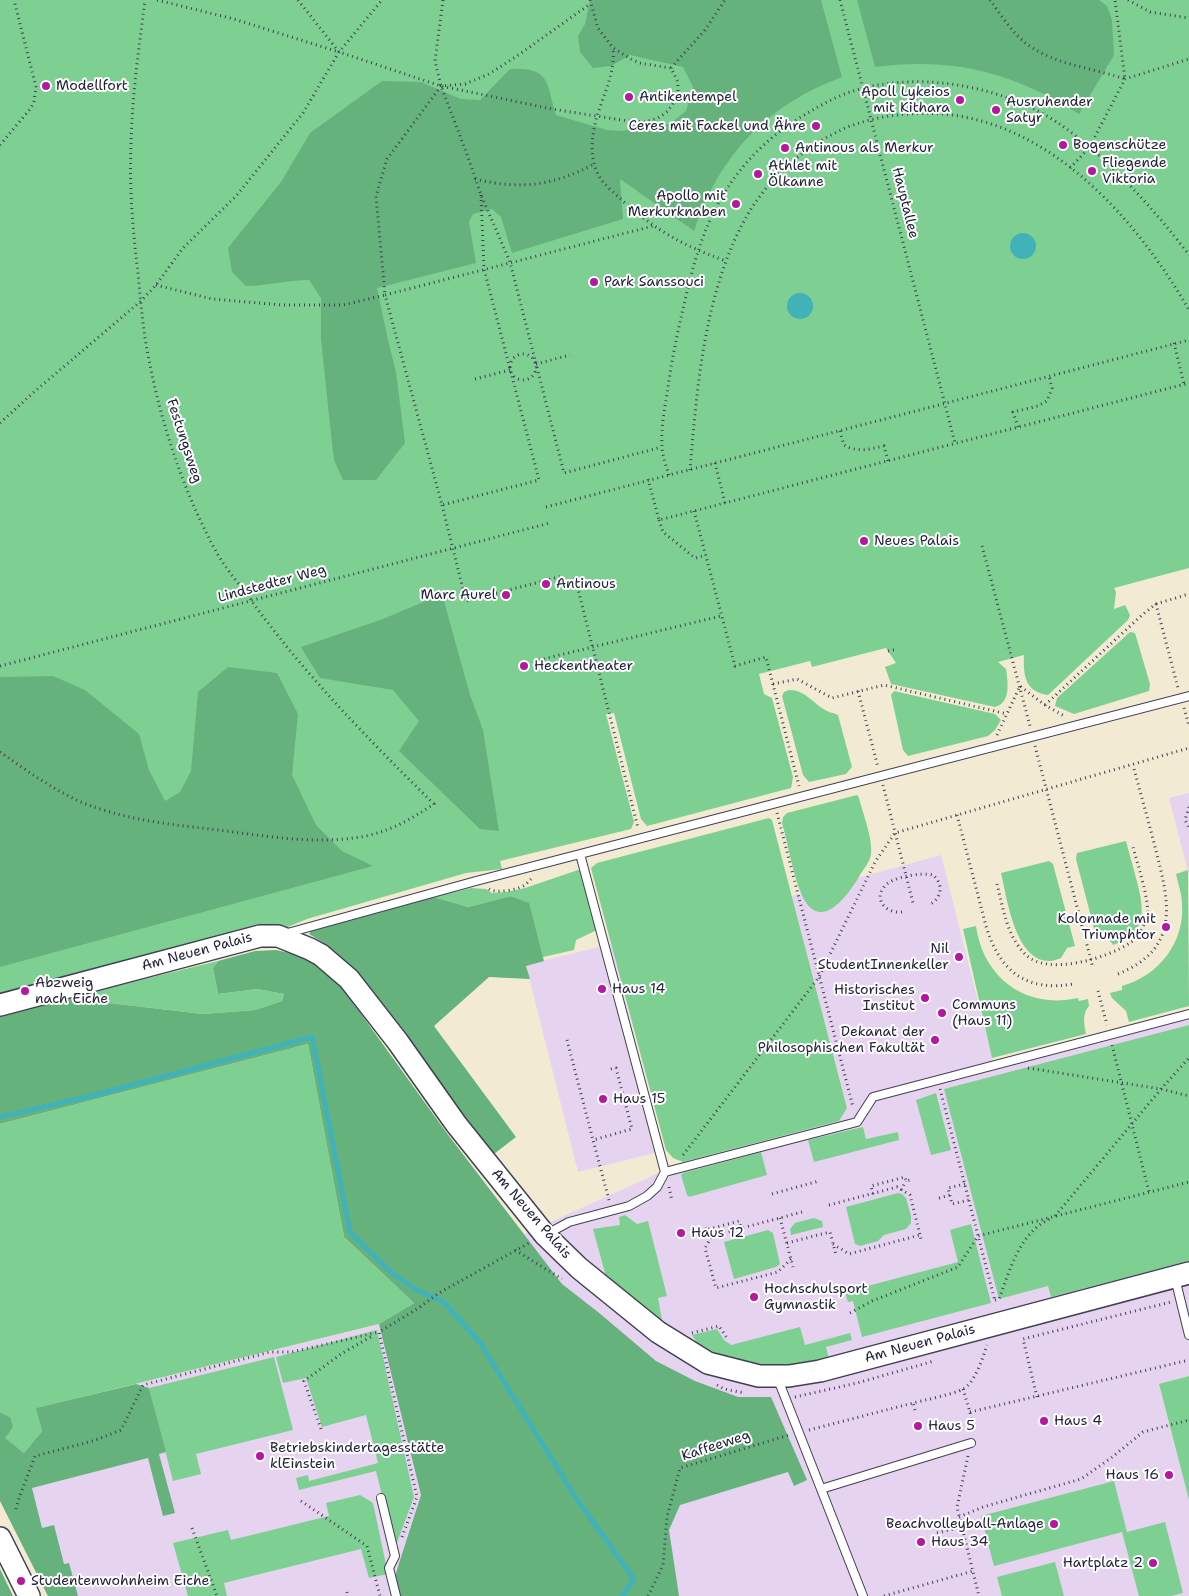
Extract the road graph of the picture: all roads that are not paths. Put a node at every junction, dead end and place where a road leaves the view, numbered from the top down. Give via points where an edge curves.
1 (1185, 697) edge
2 (580, 854) junction
3 (278, 936) junction
4 (0, 1005) edge
5 (1189, 1014) edge
6 (665, 1172) junction
7 (545, 1235) junction
8 (1182, 1275) edge
9 (1189, 1335) edge
10 (775, 1376) junction
11 (971, 1443) road end
12 (821, 1489) junction
13 (381, 1498) dead end
14 (0, 1538) edge
15 (29, 1596) edge
16 (396, 1596) edge
17 (863, 1596) edge

1 - 2 lane
2 - 3 lane
2 - 6 lane
3 - 4 street, Am Neuen Palais via 233,942
3 - 7 street, Am Neuen Palais via 321,955 349,979 456,1124
5 - 6 lane via 874,1097 857,1122
6 - 7 lane via 647,1196 629,1206 569,1222
7 - 10 street, Am Neuen Palais via 579,1268 650,1326 708,1363 759,1376
8 - 9 lane via 1180,1300
8 - 10 street, Am Neuen Palais via 820,1371
10 - 12 lane
11 - 12 lane
12 - 17 lane
13 - 16 lane via 395,1556 388,1568
14 - 15 street

